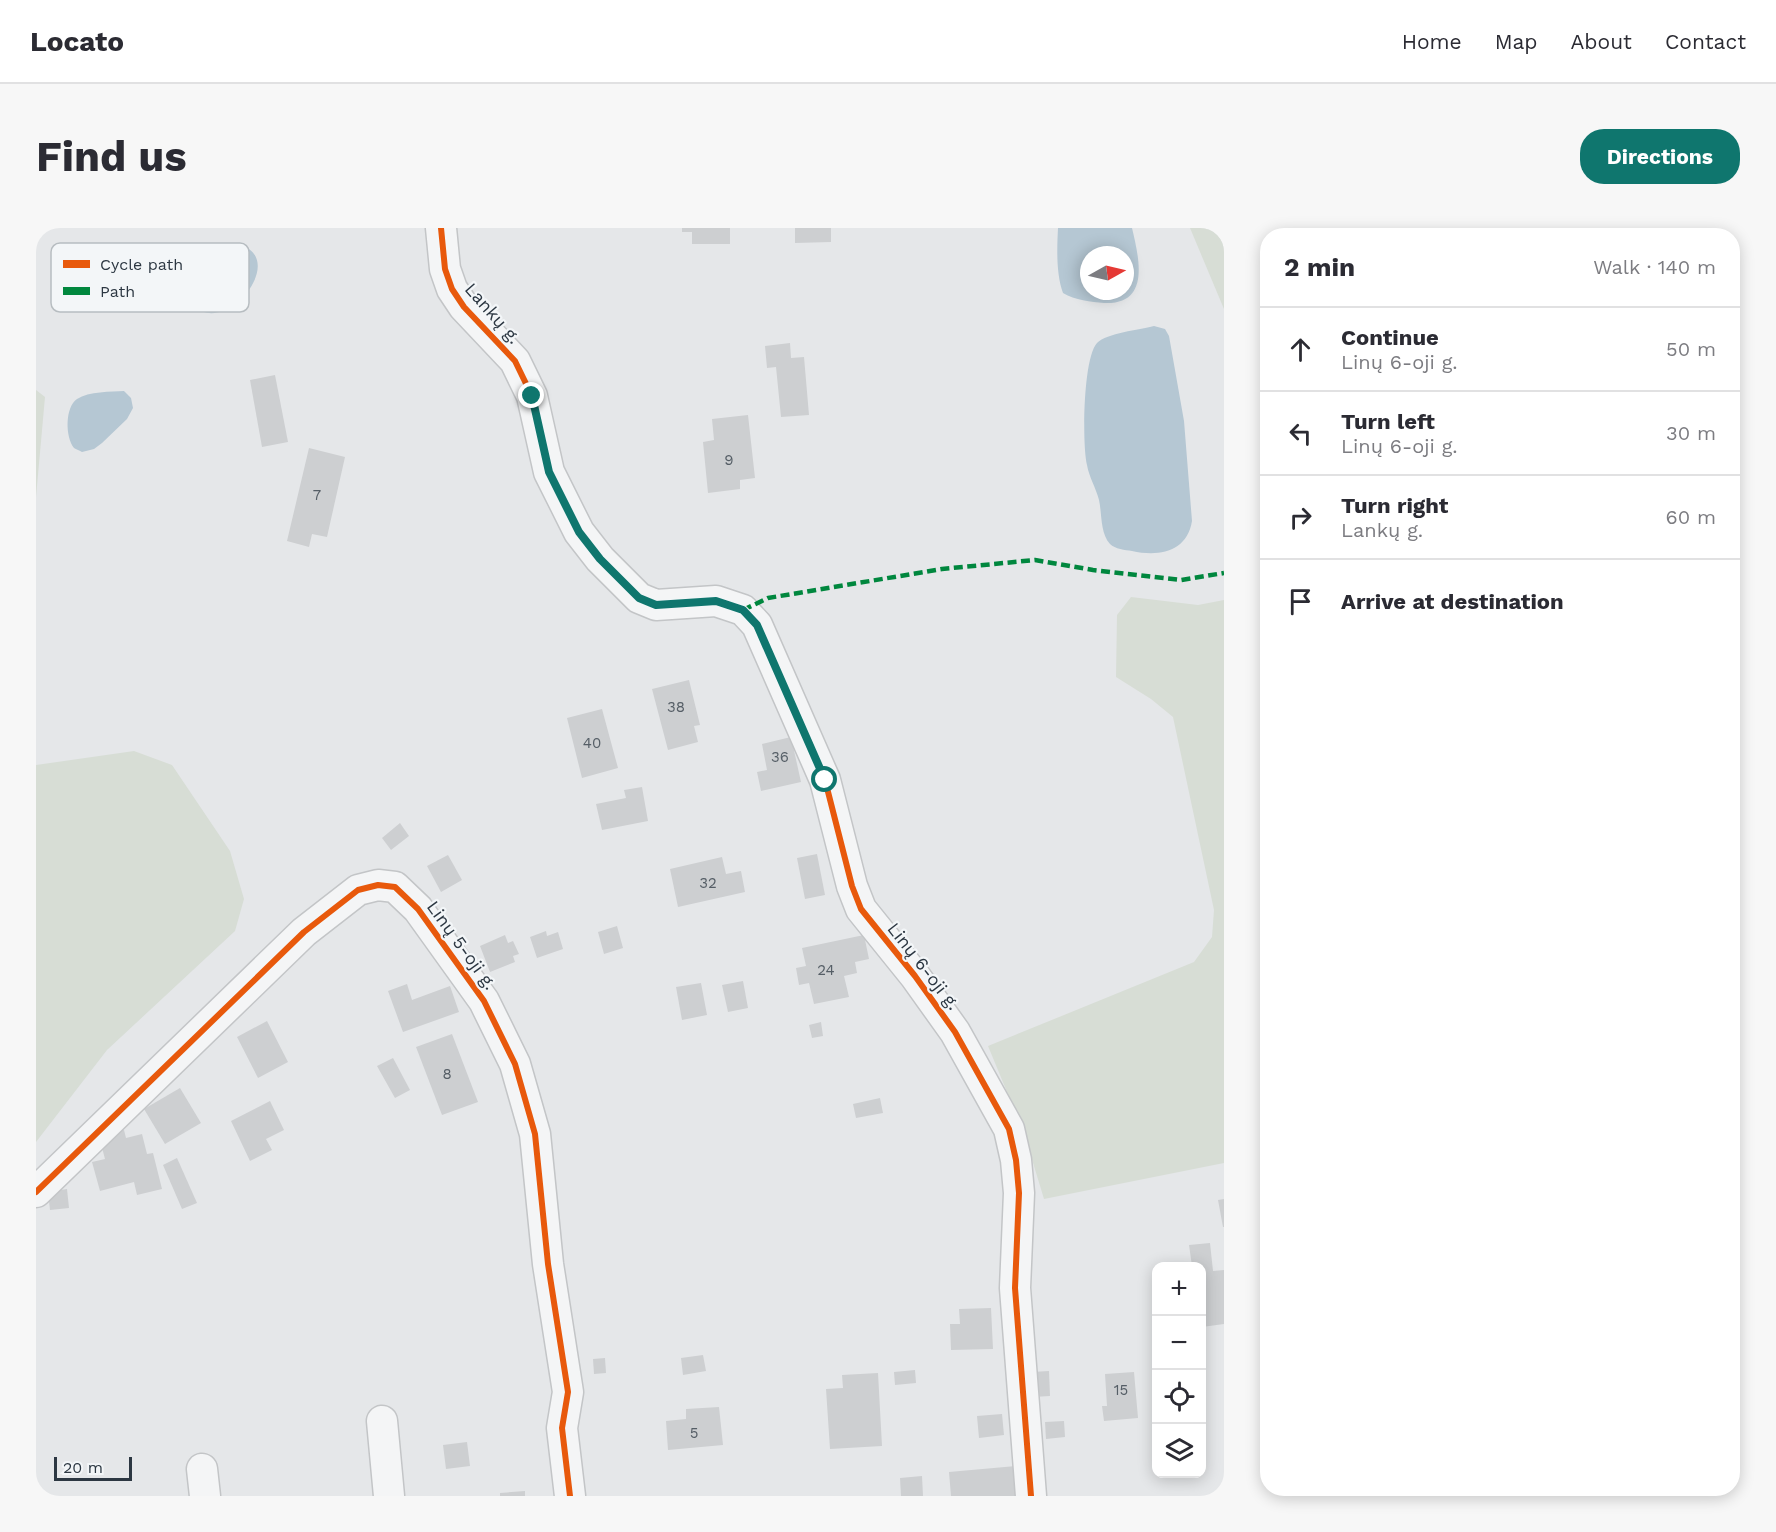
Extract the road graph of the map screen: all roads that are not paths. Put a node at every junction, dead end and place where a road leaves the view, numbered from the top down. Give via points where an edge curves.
1 (441, 228) edge
2 (639, 598) joint
3 (36, 1192) edge
4 (382, 1421) dead end
5 (389, 1496) edge
6 (570, 1496) edge
7 (1031, 1496) edge

1 - 2 street, Lankų g. via 445,269 452,289 515,361 532,396 549,472 579,532
2 - 7 street, Linų 6-oji g. via 656,605 716,601 743,610 757,625 825,780 861,909 955,1032 1009,1129 1019,1193 1015,1288
3 - 6 street, Linų 5-oji g. via 304,933 358,890 378,885 395,887 418,909 484,1002 515,1064 535,1134 548,1264 568,1392 562,1428
4 - 5 street

